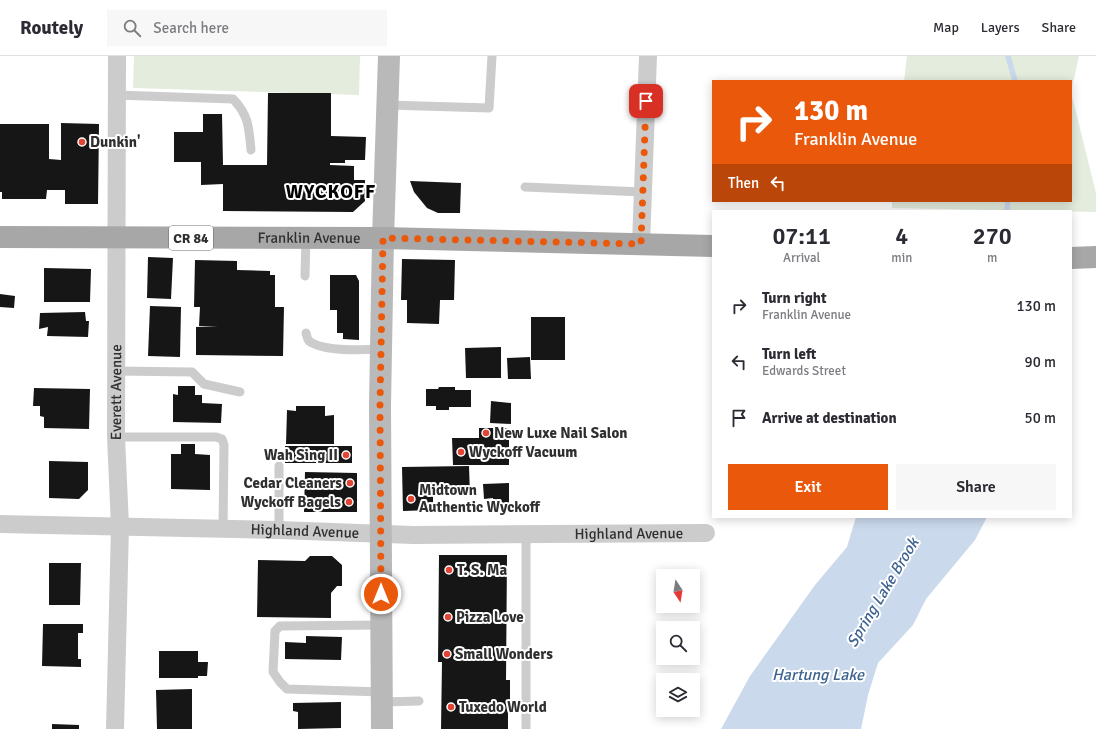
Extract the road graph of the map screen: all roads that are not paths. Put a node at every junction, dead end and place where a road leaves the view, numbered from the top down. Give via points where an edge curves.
1 (117, 56) edge
2 (389, 56) edge
3 (492, 56) edge
4 (648, 56) edge
5 (116, 96) junction
6 (387, 105) junction
7 (251, 150) dead end
8 (525, 187) dead end
9 (643, 192) junction
10 (0, 237) edge
11 (117, 238) junction
12 (306, 238) junction
13 (383, 238) junction
14 (641, 244) junction
15 (712, 246) edge
16 (1096, 257) edge
17 (1072, 258) edge
18 (306, 276) dead end
19 (306, 333) dead end
20 (381, 350) junction
21 (116, 371) junction
22 (240, 392) dead end
23 (116, 437) junction
24 (279, 466) dead end
25 (0, 524) edge
26 (120, 526) junction
27 (223, 529) junction
28 (279, 530) junction
29 (706, 533) dead end
30 (381, 534) junction
31 (526, 535) junction
32 (381, 625) junction
33 (382, 697) junction
34 (419, 701) dead end
35 (115, 729) edge
36 (382, 729) edge
37 (526, 729) edge

1 - 5 street, Everett Avenue
2 - 6 main road
3 - 6 lane via 489,108
4 - 9 street
5 - 7 lane via 232,99 241,107 248,123
5 - 11 street, Everett Avenue
6 - 13 main road
8 - 9 lane
9 - 14 street
10 - 11 main road, Franklin Avenue / CR 84
11 - 12 main road, Franklin Avenue / CR 84
11 - 21 street, Everett Avenue
12 - 13 main road, Franklin Avenue / CR 84
12 - 18 lane
13 - 14 main road, Franklin Avenue / CR 84
13 - 20 main road
14 - 15 main road, Franklin Avenue / CR 84
16 - 17 main road
19 - 20 lane via 310,341 325,347 343,350
20 - 30 main road
21 - 22 lane via 192,372 204,384
21 - 23 street, Everett Avenue
23 - 26 street, Everett Avenue
23 - 27 lane via 222,439
24 - 28 lane
25 - 26 street, Highland Avenue
26 - 27 street, Highland Avenue
26 - 35 street, Everett Avenue
27 - 28 street, Highland Avenue
28 - 30 street, Highland Avenue
29 - 31 street, Highland Avenue
30 - 31 street, Highland Avenue
30 - 32 main road
31 - 37 lane
32 - 33 main road
32 - 33 lane via 280,626 275,631 273,672 287,689
33 - 34 lane
33 - 36 main road

